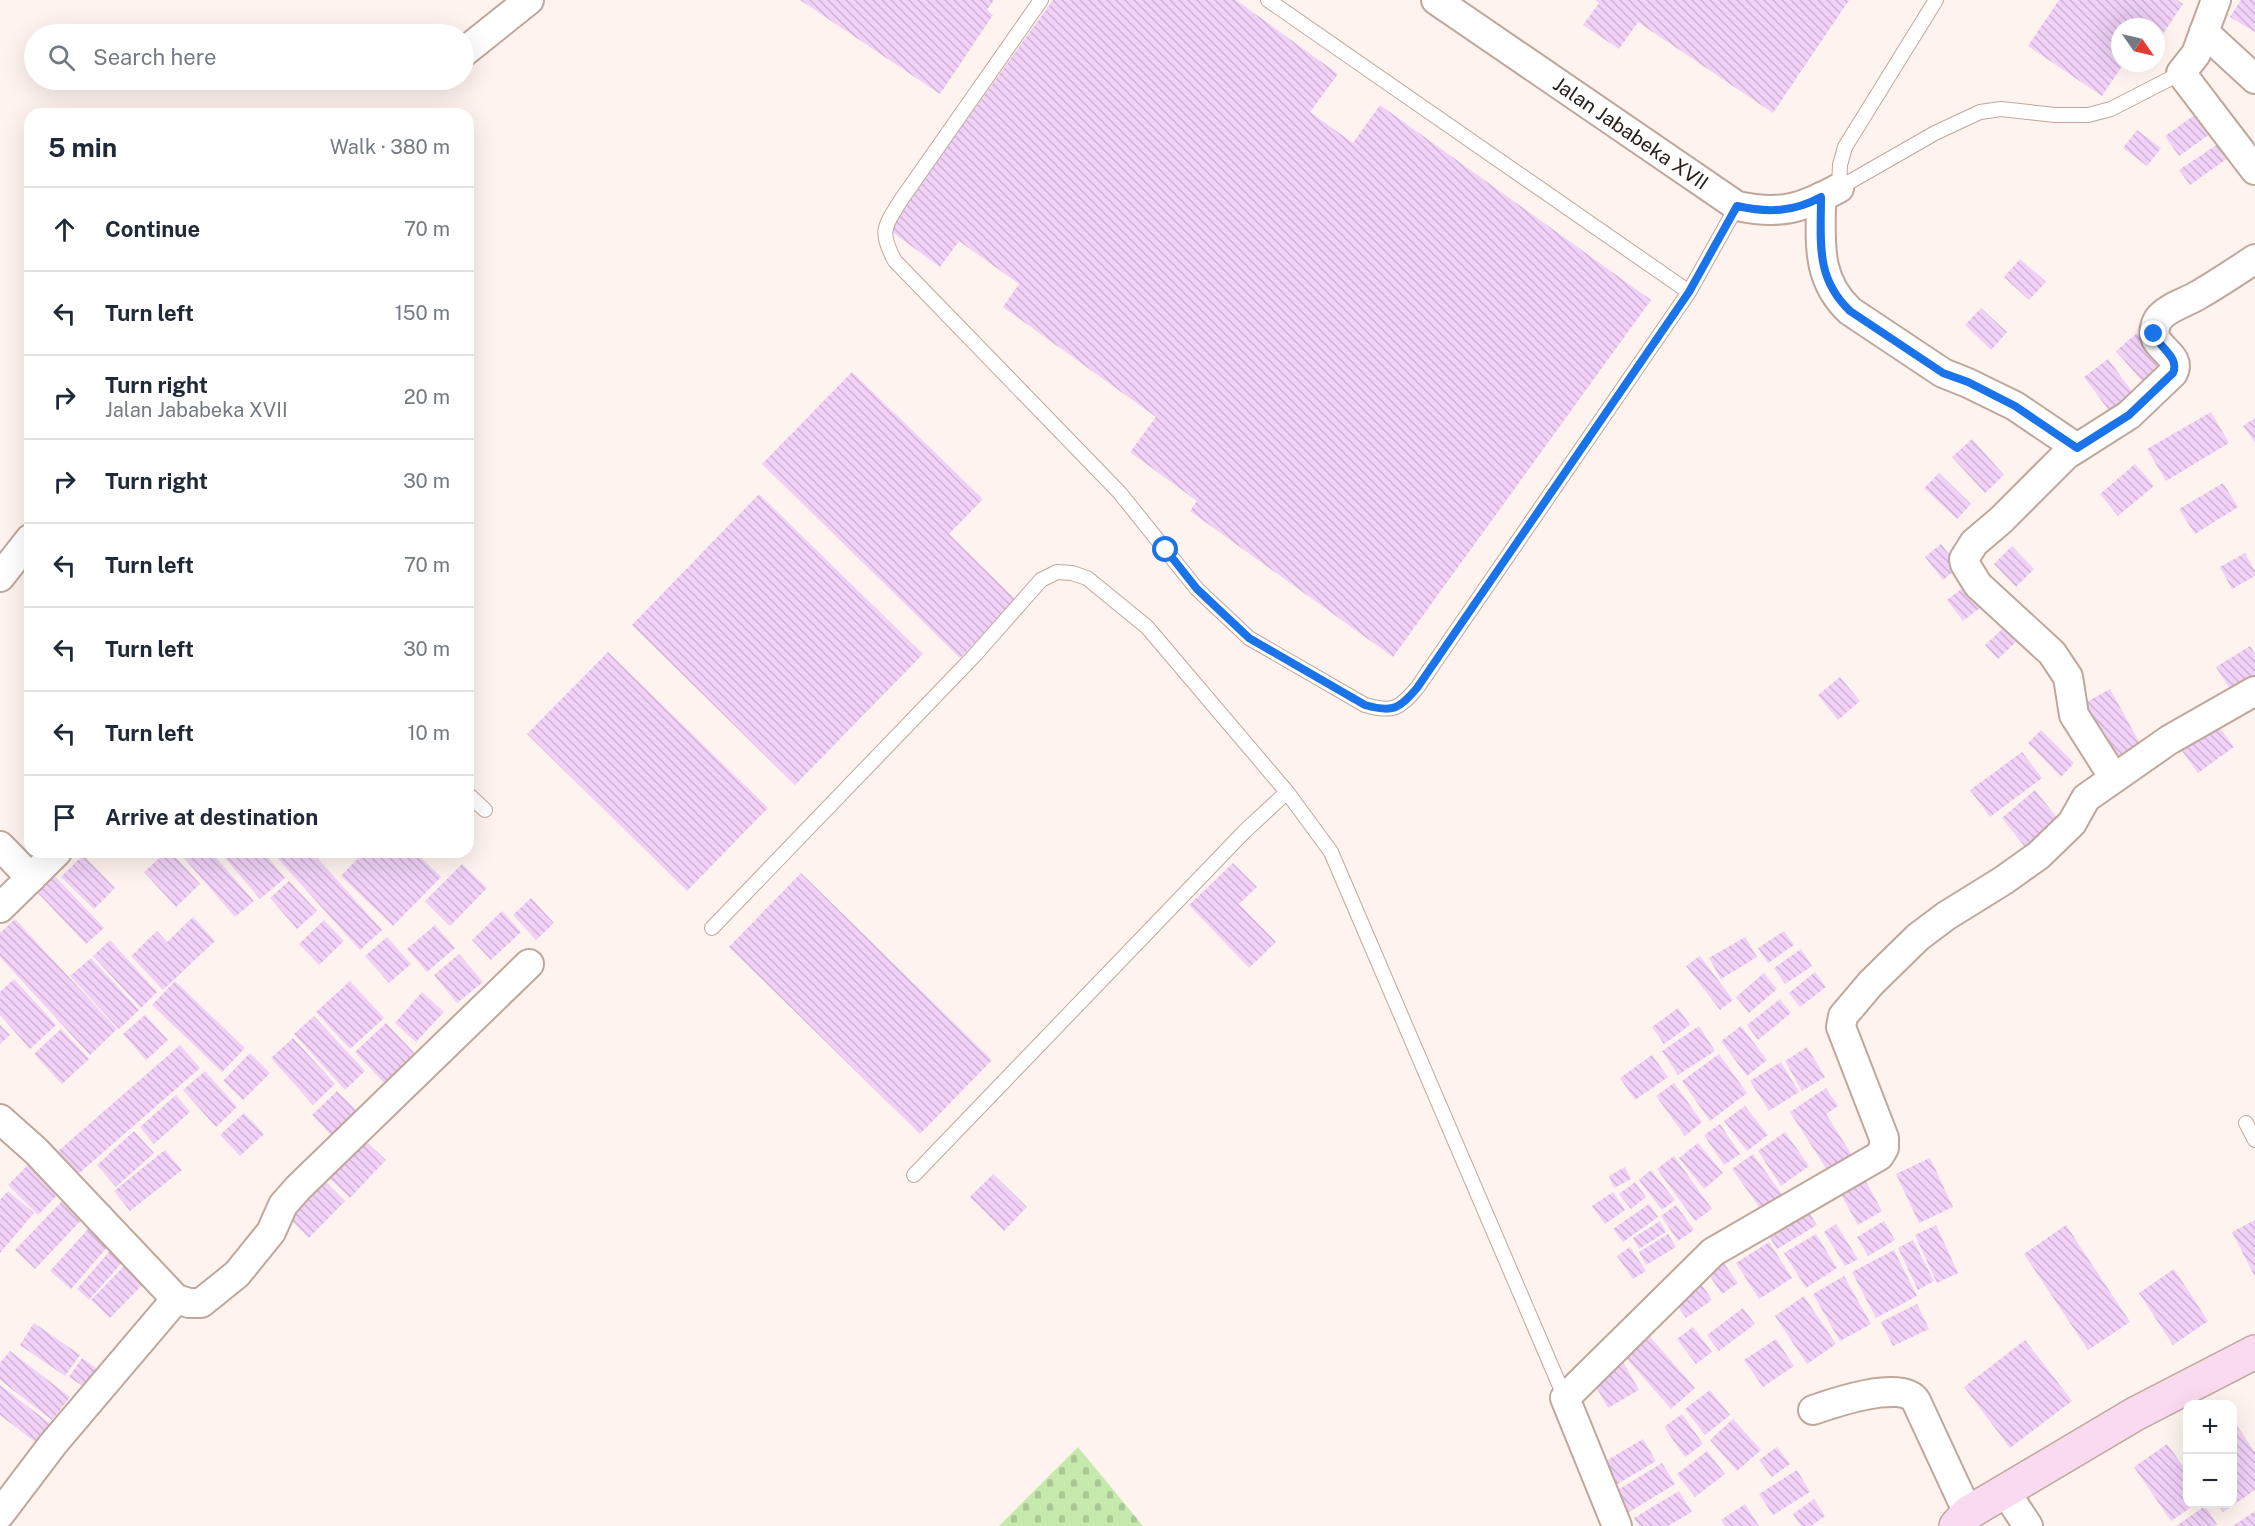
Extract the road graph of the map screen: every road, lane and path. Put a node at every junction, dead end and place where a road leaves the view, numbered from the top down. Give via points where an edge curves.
1 (529, 0) edge
2 (1041, 0) edge
3 (1269, 0) edge
4 (1436, 0) edge
5 (1936, 0) edge
6 (2216, 0) edge
7 (2204, 32) junction
8 (474, 44) edge
9 (2181, 73) junction
10 (2255, 79) edge
11 (2255, 170) edge
12 (1830, 193) junction
13 (1737, 206) junction
14 (2255, 259) edge
15 (1689, 292) junction
16 (2077, 448) junction
17 (24, 547) edge
18 (0, 577) edge
19 (2255, 690) edge
20 (2114, 778) junction
21 (1287, 792) junction
22 (474, 800) edge
23 (485, 810) dead end
24 (0, 846) edge
25 (51, 858) edge
26 (31, 878) junction
27 (0, 908) edge
28 (712, 928) dead end
29 (529, 964) dead end
30 (0, 1119) edge
31 (2246, 1123) dead end
32 (2255, 1140) edge
33 (914, 1175) dead end
34 (176, 1299) junction
35 (2255, 1352) edge
36 (1565, 1398) junction
37 (1813, 1410) dead end
38 (2005, 1491) junction
39 (0, 1514) edge
40 (1962, 1519) edge
41 (1617, 1526) edge
42 (2028, 1526) edge

1 - 8 street
2 - 15 lane via 901,200 887,225 886,244 895,261 1119,492 1197,589 1249,638 1365,705 1392,710 1417,688
3 - 15 lane
4 - 13 street, Jalan Jababeka XVII
5 - 12 lane via 1845,147
6 - 7 street
7 - 9 street via 2196,54
7 - 10 street
9 - 11 street
9 - 12 lane via 2110,109 2088,115 2001,109 1980,112
12 - 13 street, Jalan Jababeka XVII via 1809,204 1780,211
12 - 16 street via 1821,246 1826,277 1839,301 1943,373 2015,406
13 - 15 lane
14 - 16 street via 2161,317 2154,334 2174,360 2173,373 2129,415
16 - 20 street via 1974,543 1964,559 1978,585 2052,653 2068,677 2074,715
17 - 18 street
19 - 20 street via 2169,740
20 - 36 street via 2086,798 2072,823 2039,855 1918,937 1843,1016 1840,1027 1884,1138 1879,1156 1713,1252
21 - 28 lane via 1146,627 1087,578 1057,572 1041,580 974,656
21 - 33 lane
21 - 36 lane via 1331,852
22 - 23 lane
24 - 26 street
25 - 26 street
26 - 27 street
29 - 34 street via 298,1188 283,1205 271,1232 237,1274 201,1303
30 - 34 street via 36,1151
31 - 32 lane
34 - 39 street via 53,1444
35 - 38 main road via 2135,1414
36 - 41 street
37 - 40 street via 1884,1393 1909,1394 1916,1401
38 - 40 main road
38 - 42 street

